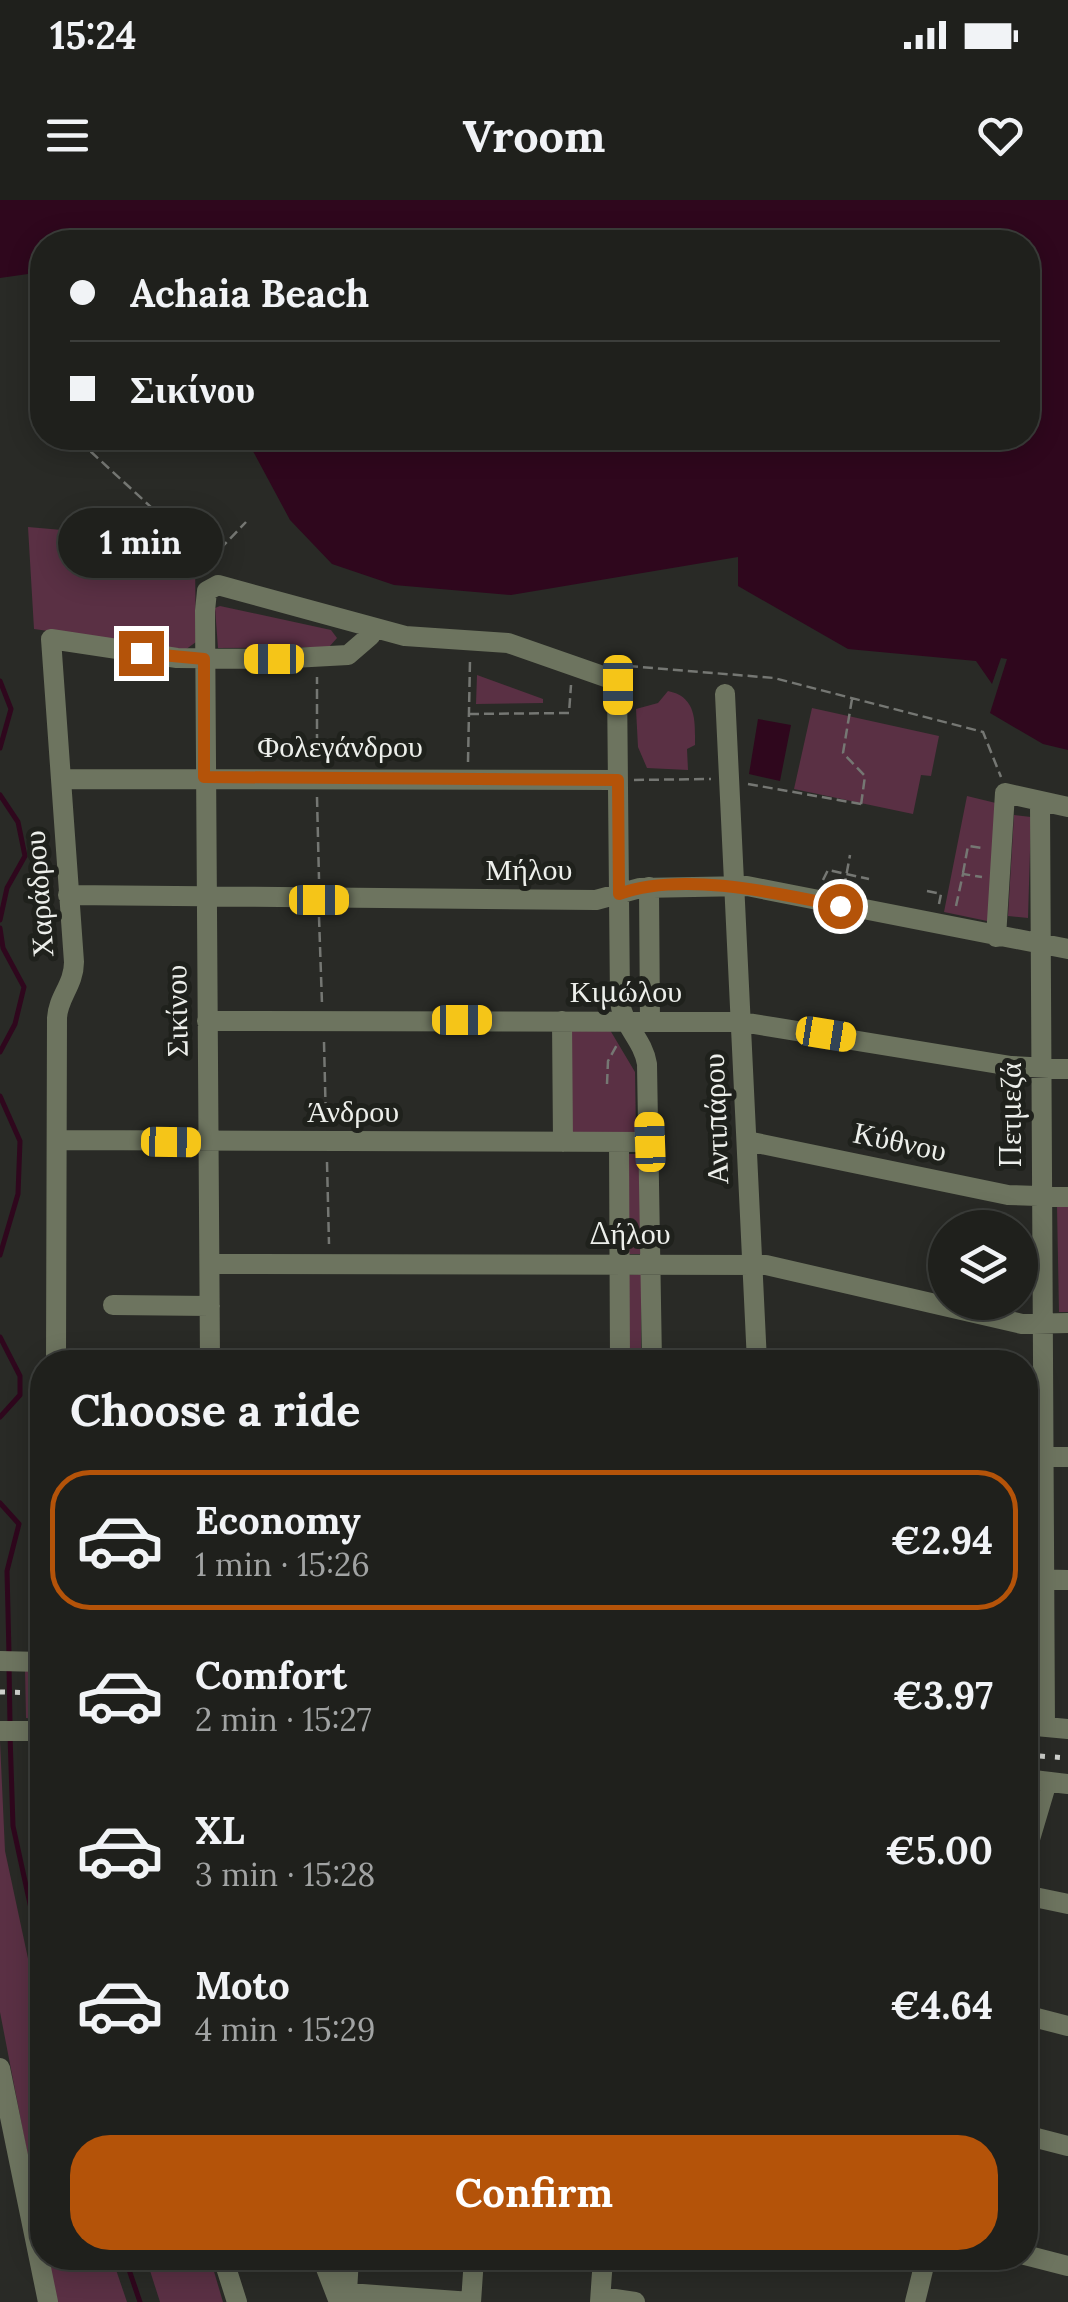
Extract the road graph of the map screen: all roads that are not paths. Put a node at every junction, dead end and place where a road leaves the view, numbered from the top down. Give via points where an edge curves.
1 (370, 636) dead end
2 (204, 659) junction
3 (725, 694) dead end
4 (204, 777) junction
5 (62, 779) junction
6 (618, 780) junction
7 (1040, 803) junction
8 (1068, 807) edge
9 (737, 886) junction
10 (649, 887) junction
11 (619, 894) junction
12 (68, 895) junction
13 (205, 898) junction
14 (996, 938) junction
15 (1042, 946) junction
16 (1068, 948) edge
17 (207, 1021) junction
18 (562, 1022) junction
19 (742, 1022) junction
20 (639, 1029) junction
21 (1041, 1069) junction
22 (1068, 1069) edge
23 (57, 1140) junction
24 (747, 1141) junction
25 (209, 1142) junction
26 (563, 1142) junction
27 (619, 1142) junction
28 (650, 1142) junction
29 (1068, 1197) edge
30 (1042, 1198) junction
31 (210, 1264) junction
32 (620, 1264) junction
33 (652, 1264) junction
34 (751, 1264) junction
35 (112, 1305) dead end
36 (210, 1306) junction
37 (1044, 1323) junction
38 (1068, 1323) edge
39 (56, 1350) edge
40 (210, 1350) edge
41 (620, 1350) edge
42 (652, 1350) edge
43 (755, 1350) edge
44 (1038, 1412) edge
45 (1038, 1456) edge
46 (1068, 1456) edge
47 (1038, 1580) edge
48 (1068, 1580) edge
49 (0, 1661) edge
50 (30, 1661) edge
51 (1038, 1726) edge
52 (1068, 1728) edge
53 (30, 1731) edge
54 (0, 1732) edge
55 (1058, 1783) edge
56 (1038, 1827) edge
57 (1038, 1898) edge
58 (1068, 1904) edge
59 (1038, 2018) edge
60 (1068, 2026) edge
61 (0, 2068) edge
62 (2, 2093) edge
63 (1038, 2138) edge
64 (1068, 2146) edge
65 (30, 2220) edge
66 (1038, 2258) edge
67 (1068, 2266) edge
68 (41, 2270) edge
69 (227, 2270) edge
70 (328, 2270) edge
71 (346, 2270) edge
72 (473, 2270) edge
73 (602, 2270) edge
74 (923, 2270) edge
75 (340, 2295) edge
76 (601, 2299) edge
77 (48, 2302) edge
78 (237, 2302) edge
79 (471, 2302) edge
80 (635, 2302) edge
81 (915, 2302) edge

1 - 2 street via 348,654
2 - 4 street, Σικίνου
2 - 5 street, Χαράδρου via 51,639
2 - 6 street, Σικίνου via 206,595 214,576 406,636 508,643 609,678
3 - 9 street, Αντιπάρου
4 - 5 street, Φολεγάνδρου
4 - 6 street, Φολεγάνδρου
4 - 13 street, Σικίνου
5 - 12 street, Χαράδρου
6 - 11 street
7 - 8 street
7 - 14 street via 1005,793
7 - 15 street, Πετμεζά
9 - 10 street, Μήλου
9 - 14 street, Μήλου
9 - 19 street, Αντιπάρου
10 - 11 street, Μήλου
10 - 20 street
11 - 13 street, Μήλου via 601,900
11 - 20 street via 620,1001
12 - 13 street, Μήλου
12 - 23 street, Χαράδρου via 74,976 58,1010
13 - 17 street, Σικίνου
14 - 15 street, Μήλου
15 - 16 street, Μήλου
15 - 21 street, Πετμεζά
17 - 18 street, Κιμώλου
17 - 25 street, Σικίνου
18 - 20 street, Κιμώλου
18 - 26 street
19 - 20 street, Κιμώλου
19 - 21 street, Κιμώλου
19 - 24 street, Αντιπάρου
20 - 28 street
21 - 22 street, Κιμώλου
21 - 30 street, Πετμεζά
23 - 25 street, Άνδρου
23 - 39 street, Χαράδρου
24 - 30 street, Κύθνου
24 - 34 street, Αντιπάρου
25 - 26 street, Άνδρου
25 - 31 street, Σικίνου
26 - 27 street, Άνδρου
27 - 28 street, Άνδρου
27 - 32 street
28 - 33 street
29 - 30 street, Κύθνου
30 - 37 street, Πετμεζά
31 - 32 street, Δήλου
31 - 36 street, Σικίνου
32 - 33 street, Δήλου
32 - 41 street
33 - 34 street, Δήλου
33 - 42 street
34 - 37 street, Δήλου via 1022,1324
34 - 43 street, Αντιπάρου
35 - 36 street
36 - 40 street, Σικίνου
37 - 38 street, Δήλου
37 - 44 street, Πετμεζά
45 - 46 street
47 - 48 street
49 - 50 street
51 - 52 street
53 - 54 street
55 - 56 street
57 - 58 street
59 - 60 street
61 - 62 street
62 - 65 street
63 - 64 street
66 - 67 street
68 - 77 street
69 - 78 street
70 - 75 street
71 - 75 street
72 - 79 street
73 - 76 street
74 - 81 street
75 - 79 street
76 - 80 street

